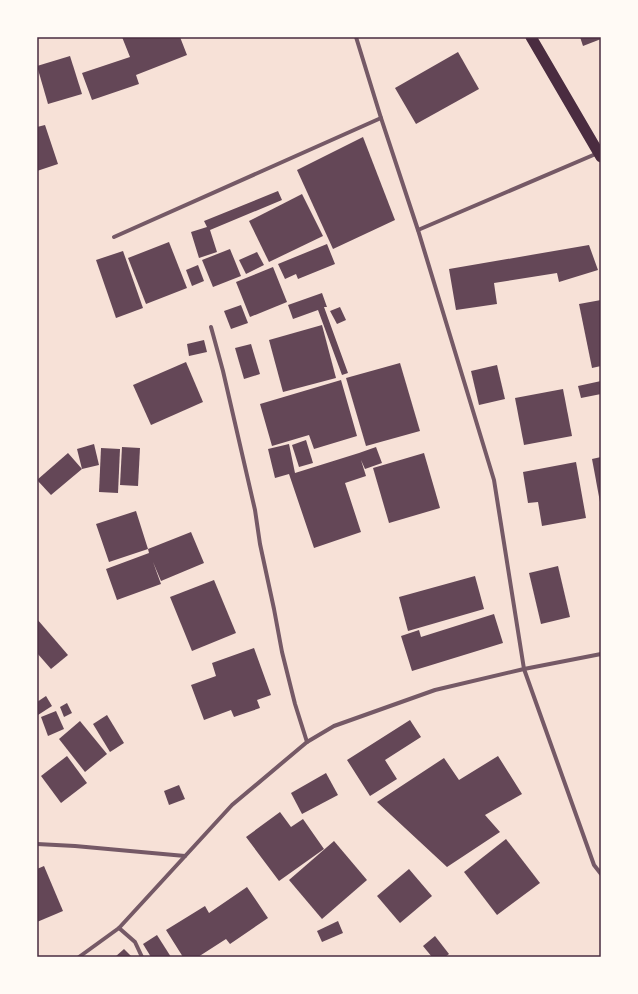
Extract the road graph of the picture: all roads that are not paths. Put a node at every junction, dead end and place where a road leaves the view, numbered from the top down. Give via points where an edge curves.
1 (356, 37) edge
2 (531, 37) edge
3 (381, 118) junction
4 (600, 155) edge
5 (418, 230) junction
6 (114, 237) dead end
7 (211, 327) dead end
8 (601, 654) edge
9 (524, 669) junction
10 (307, 742) junction
11 (37, 844) edge
12 (185, 856) junction
13 (601, 874) edge
14 (119, 928) junction
15 (79, 957) edge
16 (142, 957) edge

1 - 3 street
2 - 4 highway
3 - 5 street
3 - 6 street
4 - 5 street
5 - 9 street via 494,480
7 - 10 street via 255,510 282,652
8 - 9 street
9 - 10 street via 435,690 334,726
9 - 13 street via 594,865
10 - 12 street via 232,805
11 - 12 street
12 - 14 street
14 - 15 street
14 - 16 street via 135,942

